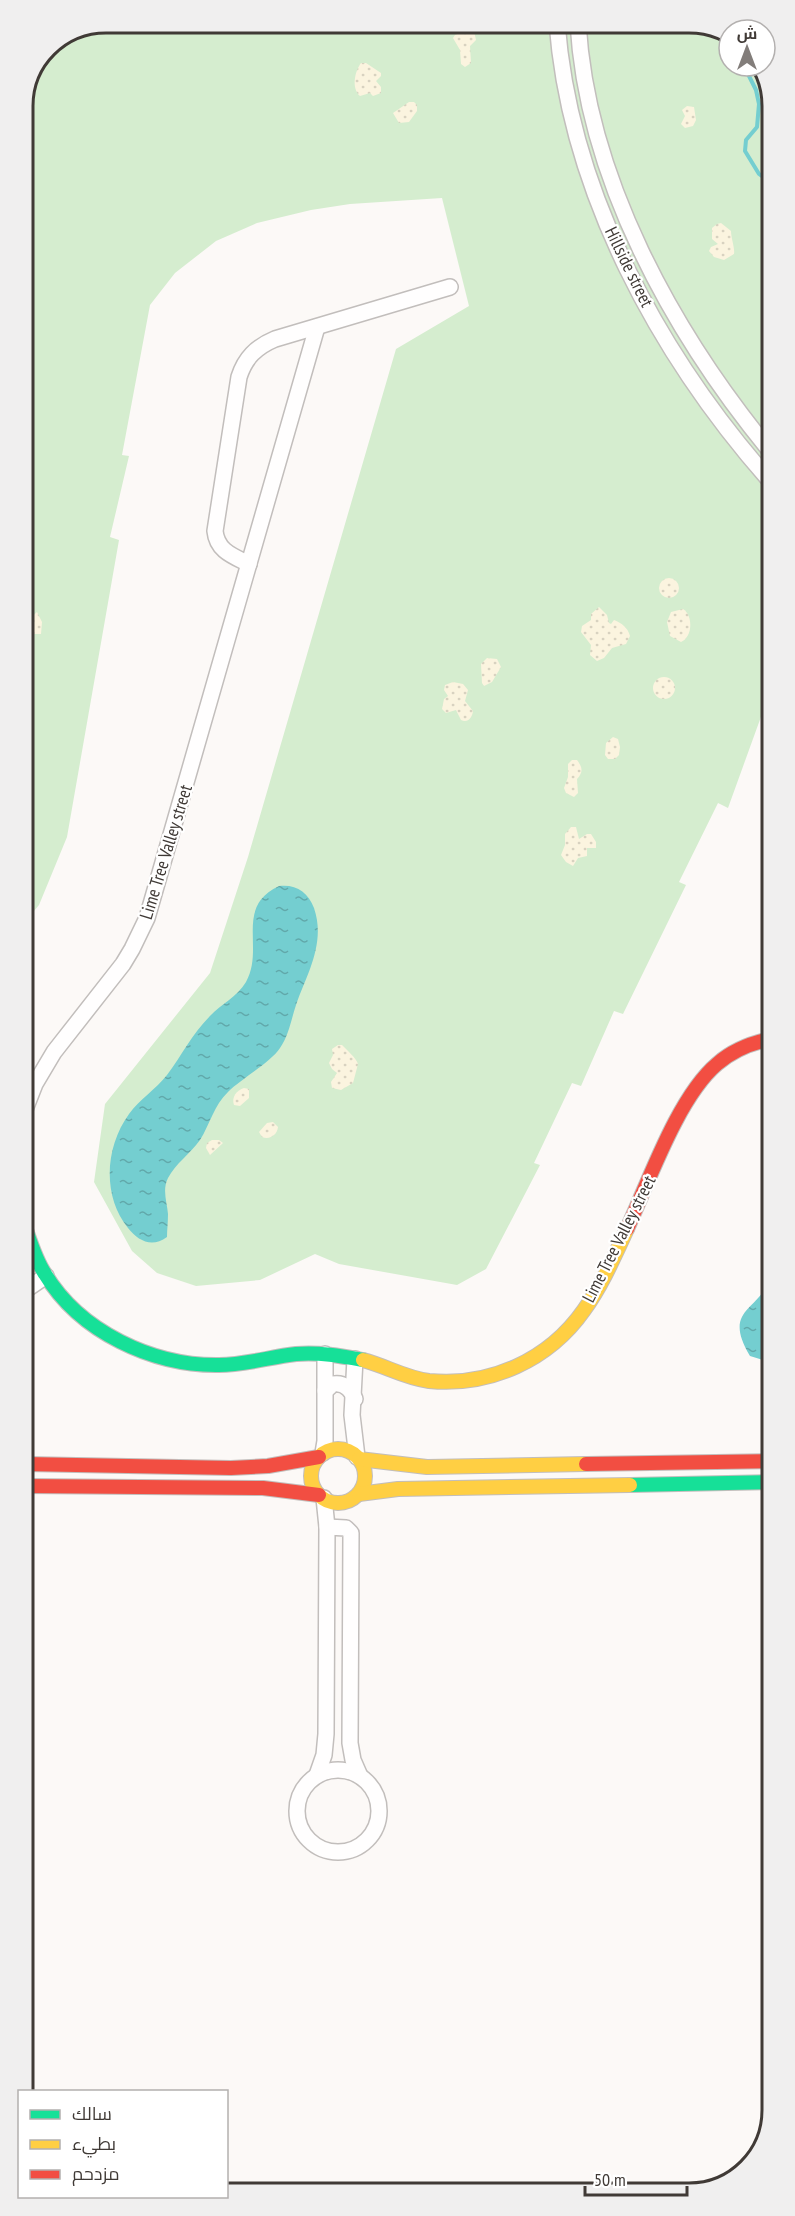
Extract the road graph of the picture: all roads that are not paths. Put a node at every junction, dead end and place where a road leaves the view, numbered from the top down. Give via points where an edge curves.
1 (558, 33) edge
2 (579, 33) edge
3 (656, 280) junction
4 (450, 287) dead end
5 (639, 289) junction
6 (317, 327) junction
7 (762, 440) edge
8 (762, 471) edge
9 (249, 564) junction
10 (762, 1042) edge
11 (33, 1092) edge
12 (33, 1249) edge
13 (46, 1276) junction
14 (33, 1285) edge
15 (325, 1354) junction
16 (355, 1359) junction
17 (325, 1391) junction
18 (354, 1396) junction
19 (321, 1455) junction
20 (358, 1458) junction
21 (762, 1461) edge
22 (33, 1464) edge
23 (762, 1482) edge
24 (33, 1486) edge
25 (359, 1494) junction
26 (321, 1496) junction
27 (327, 1527) junction
28 (317, 1775) junction
29 (360, 1776) junction

1 - 5 street, Hillside street via 564,79 582,150 610,229
2 - 3 street, Hillside street via 584,76 601,147
3 - 5 street
3 - 7 street, Hillside street via 709,369
4 - 6 street
5 - 8 street, Hillside street via 688,374
6 - 9 street, Lime Tree Valley street
6 - 9 street via 265,343 248,357 239,377 215,531 223,550
9 - 11 street, Lime Tree Valley street via 147,918 123,964 44,1068
10 - 16 street, Lime Tree Valley street via 728,1054 693,1090 605,1276 570,1328 549,1347 512,1369 454,1382 408,1377
12 - 13 street, Lime Tree Valley street
13 - 14 street
13 - 15 street, Lime Tree Valley street via 89,1321 157,1357 219,1365 287,1354
15 - 16 street, Lime Tree Valley street
15 - 17 street
16 - 18 street
17 - 18 street via 338,1383 348,1387
17 - 19 street via 325,1441
18 - 20 street via 352,1415
19 - 20 street via 338,1449
19 - 22 street via 268,1466 231,1468
19 - 26 street via 311,1479
20 - 21 street via 427,1467
20 - 25 street via 366,1477
23 - 25 street via 398,1489
24 - 26 street via 263,1488
25 - 26 street via 335,1503
26 - 27 street
27 - 28 street via 326,1744
27 - 29 street via 346,1528 351,1533 350,1743
28 - 29 street via 343,1770
28 - 29 street via 298,1800 297,1821 316,1846 336,1852 357,1848 373,1833 377,1823 378,1802 369,1783

